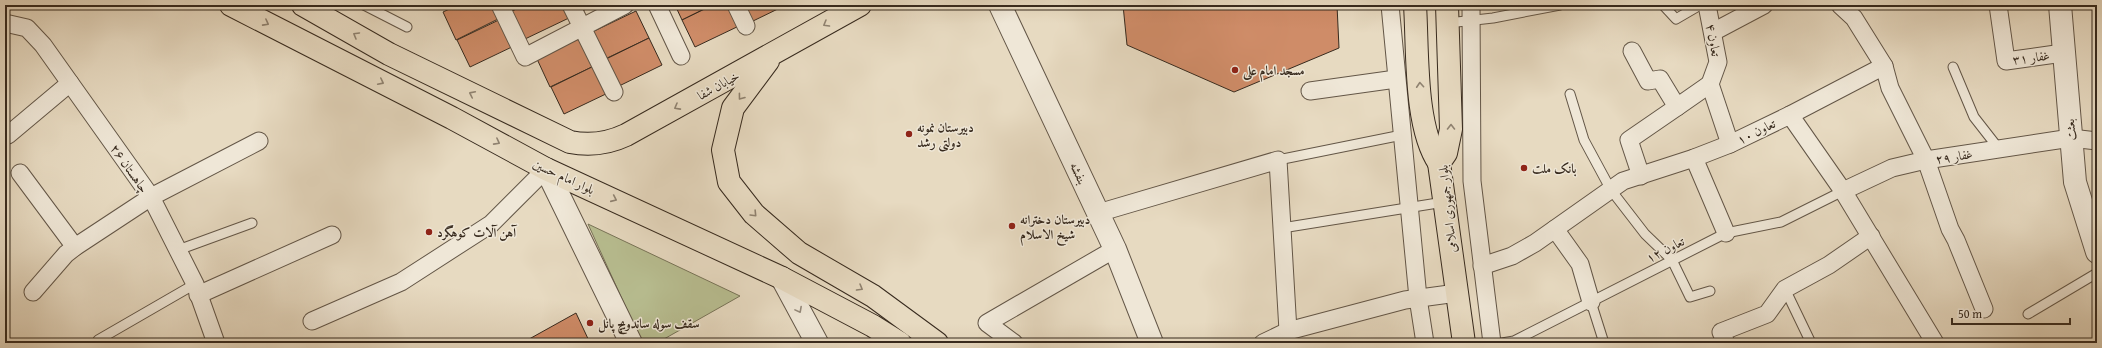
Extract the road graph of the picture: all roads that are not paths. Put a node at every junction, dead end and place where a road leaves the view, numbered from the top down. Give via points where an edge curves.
1 (231, 5) edge
2 (303, 5) edge
3 (364, 5) edge
4 (500, 5) edge
5 (571, 5) edge
6 (626, 5) edge
7 (657, 5) edge
8 (736, 5) edge
9 (860, 5) edge
10 (1000, 5) edge
11 (1390, 5) edge
12 (1415, 5) edge
13 (1560, 5) edge
14 (1663, 5) edge
15 (1700, 5) edge
16 (1707, 5) edge
17 (1764, 5) edge
18 (1840, 5) edge
19 (1998, 5) edge
20 (2060, 5) edge
21 (1471, 13) edge
22 (1448, 14) edge
23 (5, 23) edge
24 (746, 26) dead end
25 (407, 27) dead end
26 (582, 28) junction
27 (1713, 32) junction
28 (1632, 52) dead end
29 (2063, 53) junction
30 (773, 55) junction
31 (681, 56) dead end
32 (1884, 66) junction
33 (1953, 67) dead end
34 (1396, 79) junction
35 (70, 84) junction
36 (1710, 84) junction
37 (1310, 91) dead end
38 (614, 92) dead end
39 (1570, 94) dead end
40 (1677, 107) junction
41 (1421, 110) junction
42 (1400, 112) junction
43 (1790, 115) junction
44 (8, 135) dead end
45 (1402, 135) junction
46 (2071, 138) junction
47 (259, 141) dead end
48 (2097, 141) edge
49 (1730, 144) junction
50 (1999, 149) junction
51 (1694, 158) junction
52 (1278, 160) junction
53 (1926, 160) junction
54 (1439, 163) junction
55 (546, 169) junction
56 (20, 173) dead end
57 (1642, 176) junction
58 (1611, 190) junction
59 (1843, 191) junction
60 (151, 197) junction
61 (1445, 202) junction
62 (1409, 208) junction
63 (1098, 213) junction
64 (252, 223) dead end
65 (1282, 228) junction
66 (1555, 229) junction
67 (1726, 233) junction
68 (332, 235) dead end
69 (1871, 236) junction
70 (75, 247) junction
71 (2096, 247) edge
72 (1115, 249) junction
73 (178, 250) junction
74 (1672, 260) junction
75 (1482, 266) junction
76 (2097, 273) edge
77 (782, 278) junction
78 (197, 289) junction
79 (1785, 289) junction
80 (1710, 291) dead end
81 (33, 292) dead end
82 (1457, 292) junction
83 (1418, 298) junction
84 (1591, 302) junction
85 (1984, 309) dead end
86 (2028, 314) dead end
87 (312, 321) dead end
88 (1288, 331) junction
89 (98, 340) dead end
90 (214, 342) edge
91 (631, 343) edge
92 (817, 343) edge
93 (900, 343) edge
94 (937, 343) edge
95 (1014, 343) edge
96 (1152, 343) edge
97 (1263, 343) edge
98 (1425, 343) edge
99 (1464, 343) edge
100 (1492, 343) edge
101 (1502, 343) edge
102 (1604, 343) edge
103 (1726, 343) edge
104 (1810, 343) edge
105 (1935, 343) edge

1 -> 55 main road, بلوار امام حسین
30 -> 2 main road, خیابان شفا via 611,142 570,142 389,54
3 - 25 lane
4 - 26 street via 525,57
5 - 26 street
6 - 26 street
7 - 31 street
8 - 24 street
9 -> 30 main road, خیابان شفا
10 - 63 street, بنفشه
11 - 34 street
41 -> 12 main road
13 - 21 lane
14 - 15 lane via 1676,20
16 - 27 street, تعاون ۴
17 - 27 street
18 - 32 street via 1854,18
19 - 29 street, غفار ۳۱ via 2006,61
20 - 29 street, بعثت
21 - 22 lane
21 - 75 street via 1472,181
54 -> 22 main road, بلوار جمهوری اسلامی via 1446,153 1451,129
23 - 35 street, چاهستان ۲۶ via 27,28 43,45
26 - 38 street
27 - 36 street, تعاون ۴ via 1718,62
28 - 40 street via 1648,81 1660,79
29 - 46 street, بعثت
30 -> 94 main road via 733,108 723,150 729,182 754,214 799,253 873,296
32 - 43 street
32 - 53 street via 1890,88
33 - 50 lane via 1974,117
34 - 37 street
34 - 42 street
35 - 44 street
35 - 60 street, چاهستان ۲۶
36 - 40 street
36 - 49 street
39 - 58 lane via 1584,140
40 - 57 street via 1629,140
41 - 42 street
41 - 54 main road via 1427,139
42 - 45 street
43 - 49 street, تعاون ۱۰
43 - 59 street, تعاون ۱۰
45 - 52 lane
45 - 62 street
46 - 48 street, غفار ۲۹
46 - 50 street, غفار ۲۹
46 - 71 street, بعثت via 2075,182
47 - 60 street
49 - 51 street, تعاون ۱۰
50 - 53 street, غفار ۲۹
51 - 57 street, تعاون ۱۰
51 - 67 street
52 - 63 street
52 - 65 street
53 - 59 street, غفار ۲۹ via 1892,168
53 - 85 street via 1950,229
54 - 61 main road, بلوار جمهوری اسلامی
55 -> 77 main road, بلوار امام حسین
55 - 87 street via 491,224 401,282
55 - 91 street
56 - 70 street
57 - 58 street, تعاون ۱۰ via 1623,181
58 - 66 street, تعاون ۱۰
58 - 74 lane via 1645,234
59 - 67 lane, تعاون ۱۲ via 1781,222
59 - 69 street, تعاون ۱۰
60 - 70 street
60 - 73 street, چاهستان ۲۶
61 - 62 lane
61 - 82 main road, بلوار جمهوری اسلامی
62 - 65 lane
62 - 83 street
63 - 72 street, بنفشه
64 - 73 lane
65 - 88 street
66 - 75 street, تعاون ۱۰ via 1512,256
66 - 84 street via 1580,264
67 - 74 lane, تعاون ۱۲
68 - 78 street
69 - 79 street via 1829,265
69 - 105 street, تعاون ۱۰
70 - 81 street
72 - 95 street via 987,323
72 - 96 street, بنفشه
73 - 78 street, چاهستان ۲۶
74 - 80 lane via 1690,297
74 - 84 lane, تعاون ۱۲
75 - 100 street
76 - 86 lane
77 -> 92 street
77 - 93 main road, بلوار امام حسین
78 - 89 lane
78 - 90 street, چاهستان ۲۶
79 - 103 street via 1767,314 1721,332
79 - 104 lane
82 - 83 street
82 - 99 main road, بلوار جمهوری اسلامی
83 - 88 street
83 - 98 street
84 - 101 lane, تعاون ۱۲ via 1514,340
84 - 102 lane
88 - 97 street

